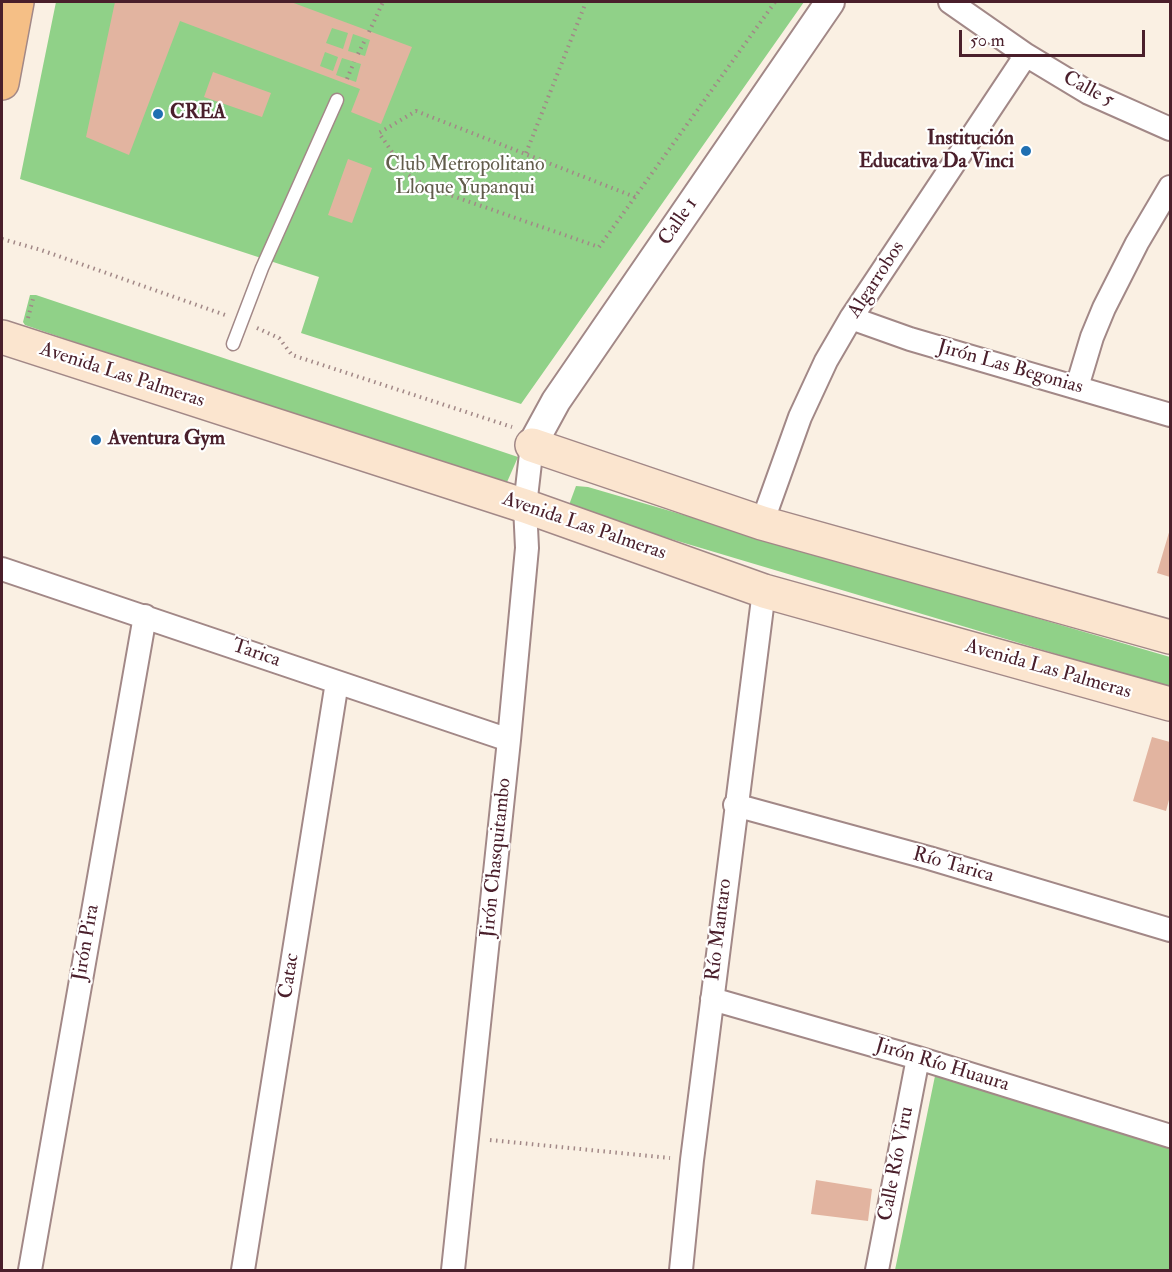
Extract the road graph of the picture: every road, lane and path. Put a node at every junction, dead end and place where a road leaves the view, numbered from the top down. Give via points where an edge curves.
1 (18, 2) edge
2 (383, 2) edge
3 (586, 2) edge
4 (775, 2) edge
5 (830, 2) edge
6 (950, 2) edge
7 (369, 32) dead end
8 (366, 38) dead end
9 (358, 54) dead end
10 (1026, 55) junction
11 (354, 62) dead end
12 (347, 79) dead end
13 (2, 83) edge
14 (337, 100) dead end
15 (1170, 129) edge
16 (525, 153) junction
17 (1170, 187) edge
18 (635, 197) junction
19 (2, 239) edge
20 (34, 295) dead end
21 (851, 318) junction
22 (242, 321) junction
23 (14, 331) edge
24 (233, 344) dead end
25 (1077, 387) junction
26 (1170, 415) edge
27 (522, 436) junction
28 (525, 506) junction
29 (762, 522) junction
30 (2, 569) edge
31 (764, 591) junction
32 (144, 616) junction
33 (1170, 637) edge
34 (338, 682) junction
35 (1170, 704) edge
36 (509, 740) junction
37 (735, 805) junction
38 (1170, 930) edge
39 (712, 999) junction
40 (918, 1058) junction
41 (1170, 1136) edge
42 (467, 1138) junction
43 (692, 1160) junction
44 (30, 1270) edge
45 (243, 1270) edge
46 (453, 1270) edge
47 (681, 1270) edge
48 (877, 1270) edge

1 - 13 highway
2 - 7 path
3 - 16 path
4 - 18 path
5 - 27 street, Calle 1 via 556,401
6 - 10 street, Calle 5
8 - 9 path
10 - 15 street, Calle 5 via 1089,93
10 - 21 street, Algarrobos
11 - 12 path
14 - 22 lane
16 - 18 path
16 - 18 path via 416,111 379,133 407,174 427,186 599,247
17 - 25 street via 1104,308
19 - 22 path
20 - 23 path
21 - 25 street, Jirón Las Begonias
21 - 29 street, Algarrobos via 800,417
22 - 24 lane
22 - 27 path via 279,338 292,356
23 - 28 main road, Avenida Las Palmeras
25 - 26 street, Jirón Las Begonias
27 - 28 street, Jirón Chasquitambo
27 - 29 main road
28 - 31 main road, Avenida Las Palmeras
28 - 36 street, Jirón Chasquitambo via 527,548
29 - 33 main road
30 - 32 street, Tarica
31 - 35 main road, Avenida Las Palmeras
31 - 37 street, Río Mantaro
32 - 34 street, Tarica
32 - 44 street, Jirón Pira
34 - 36 street, Tarica
34 - 45 street, Catac
36 - 42 street, Jirón Chasquitambo
37 - 38 street, Río Tarica
37 - 39 street, Río Mantaro
39 - 40 street, Jirón Río Huaura
39 - 43 street, Río Mantaro
40 - 41 street, Jirón Río Huaura
40 - 48 street, Calle Río Viru
42 - 43 path
42 - 46 street, Jirón Chasquitambo
43 - 47 street, Río Mantaro

